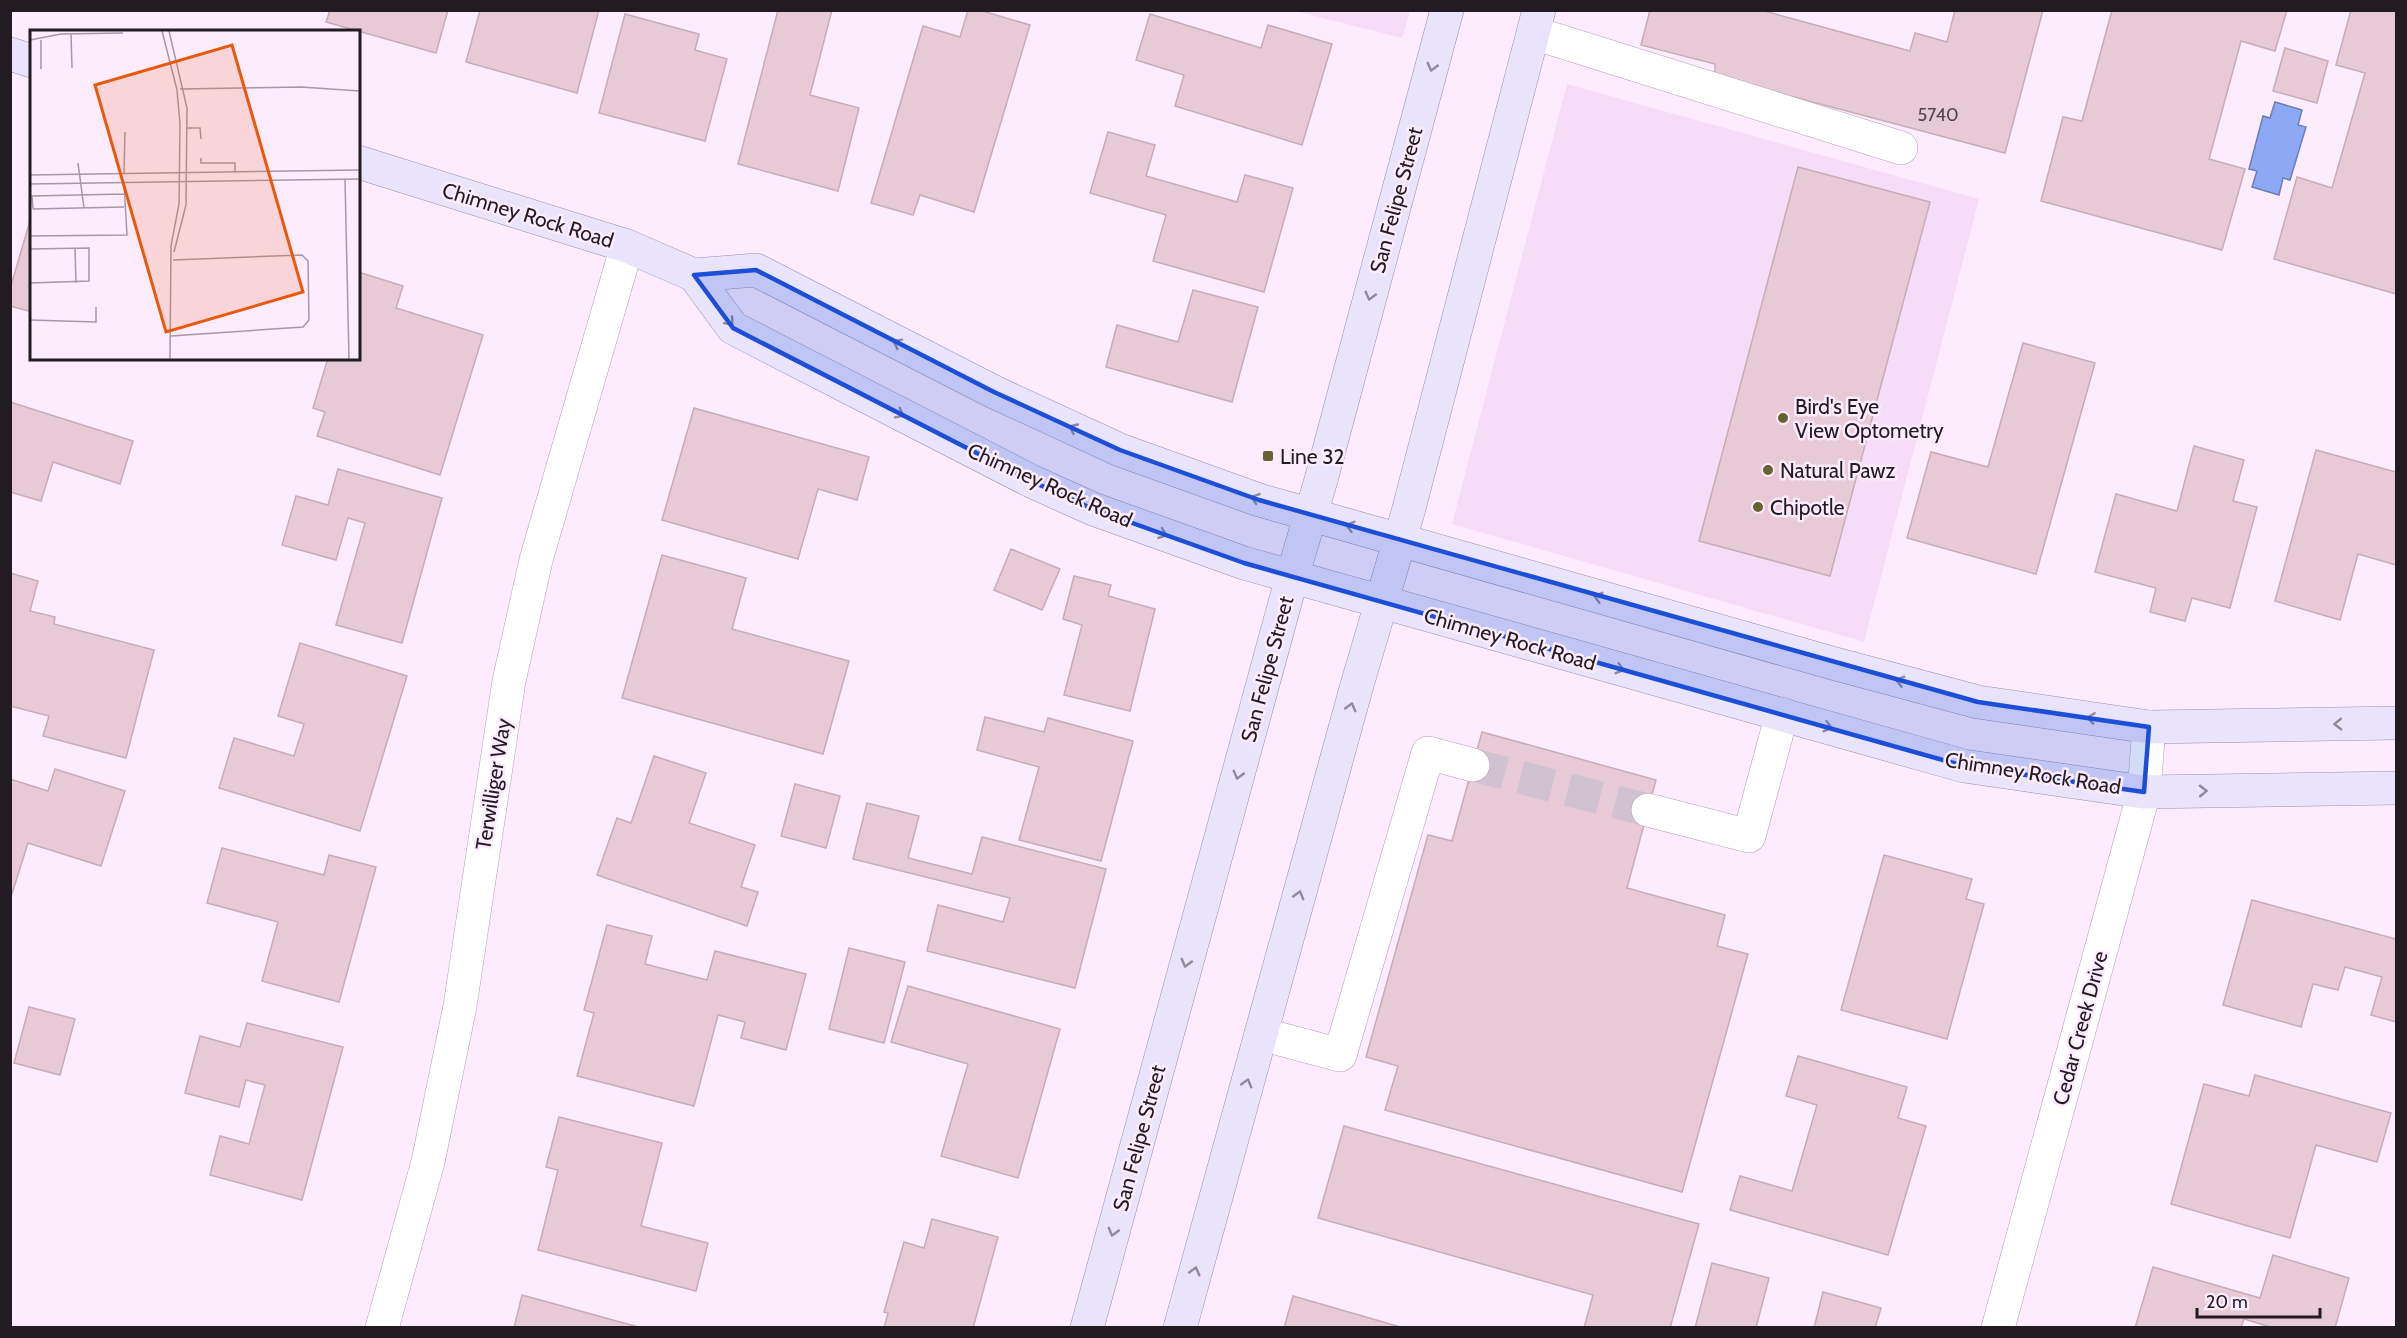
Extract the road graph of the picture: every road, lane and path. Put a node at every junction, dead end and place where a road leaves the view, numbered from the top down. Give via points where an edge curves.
1 (1447, 10) edge
2 (1537, 22) edge
3 (10, 54) edge
4 (30, 60) edge
5 (1901, 148) dead end
6 (360, 163) edge
7 (627, 246) junction
8 (694, 275) junction
9 (1311, 515) junction
10 (1399, 539) junction
11 (1292, 577) junction
12 (1382, 603) junction
13 (1782, 714) junction
14 (2397, 723) edge
15 (2149, 727) junction
16 (1473, 765) tunnel mouth
17 (2397, 788) edge
18 (2144, 792) junction
19 (1648, 810) tunnel mouth
20 (1261, 1034) junction
21 (382, 1328) edge
22 (1087, 1328) edge
23 (1180, 1328) edge
24 (1998, 1328) edge

1 -> 9 main road, San Felipe Street
2 - 5 street
2 - 10 main road
3 - 4 main road
6 - 7 main road, Chimney Rock Road
7 - 8 main road, Chimney Rock Road
7 - 21 street, Terwilliger Way via 536,560 509,681 460,1006 428,1161
9 -> 8 main road, Chimney Rock Road via 1120,450 994,392 756,270
8 -> 11 main road, Chimney Rock Road via 734,328 1031,481 1093,509
10 -> 9 main road, Chimney Rock Road
9 - 11 main road, San Felipe Street
10 - 12 main road
15 -> 10 main road, Chimney Rock Road via 1978,702
11 - 12 main road, Chimney Rock Road
11 -> 22 main road, San Felipe Street
12 -> 13 main road, Chimney Rock Road
20 -> 12 main road
13 -> 18 main road, Chimney Rock Road via 1964,765
13 - 19 street via 1749,836
14 -> 15 main road, Chimney Rock Road
15 - 18 street, Cedar Creek Drive
16 - 20 street via 1428,753 1340,1055
18 -> 17 main road, Chimney Rock Road
18 - 24 street, Cedar Creek Drive
23 -> 20 main road

